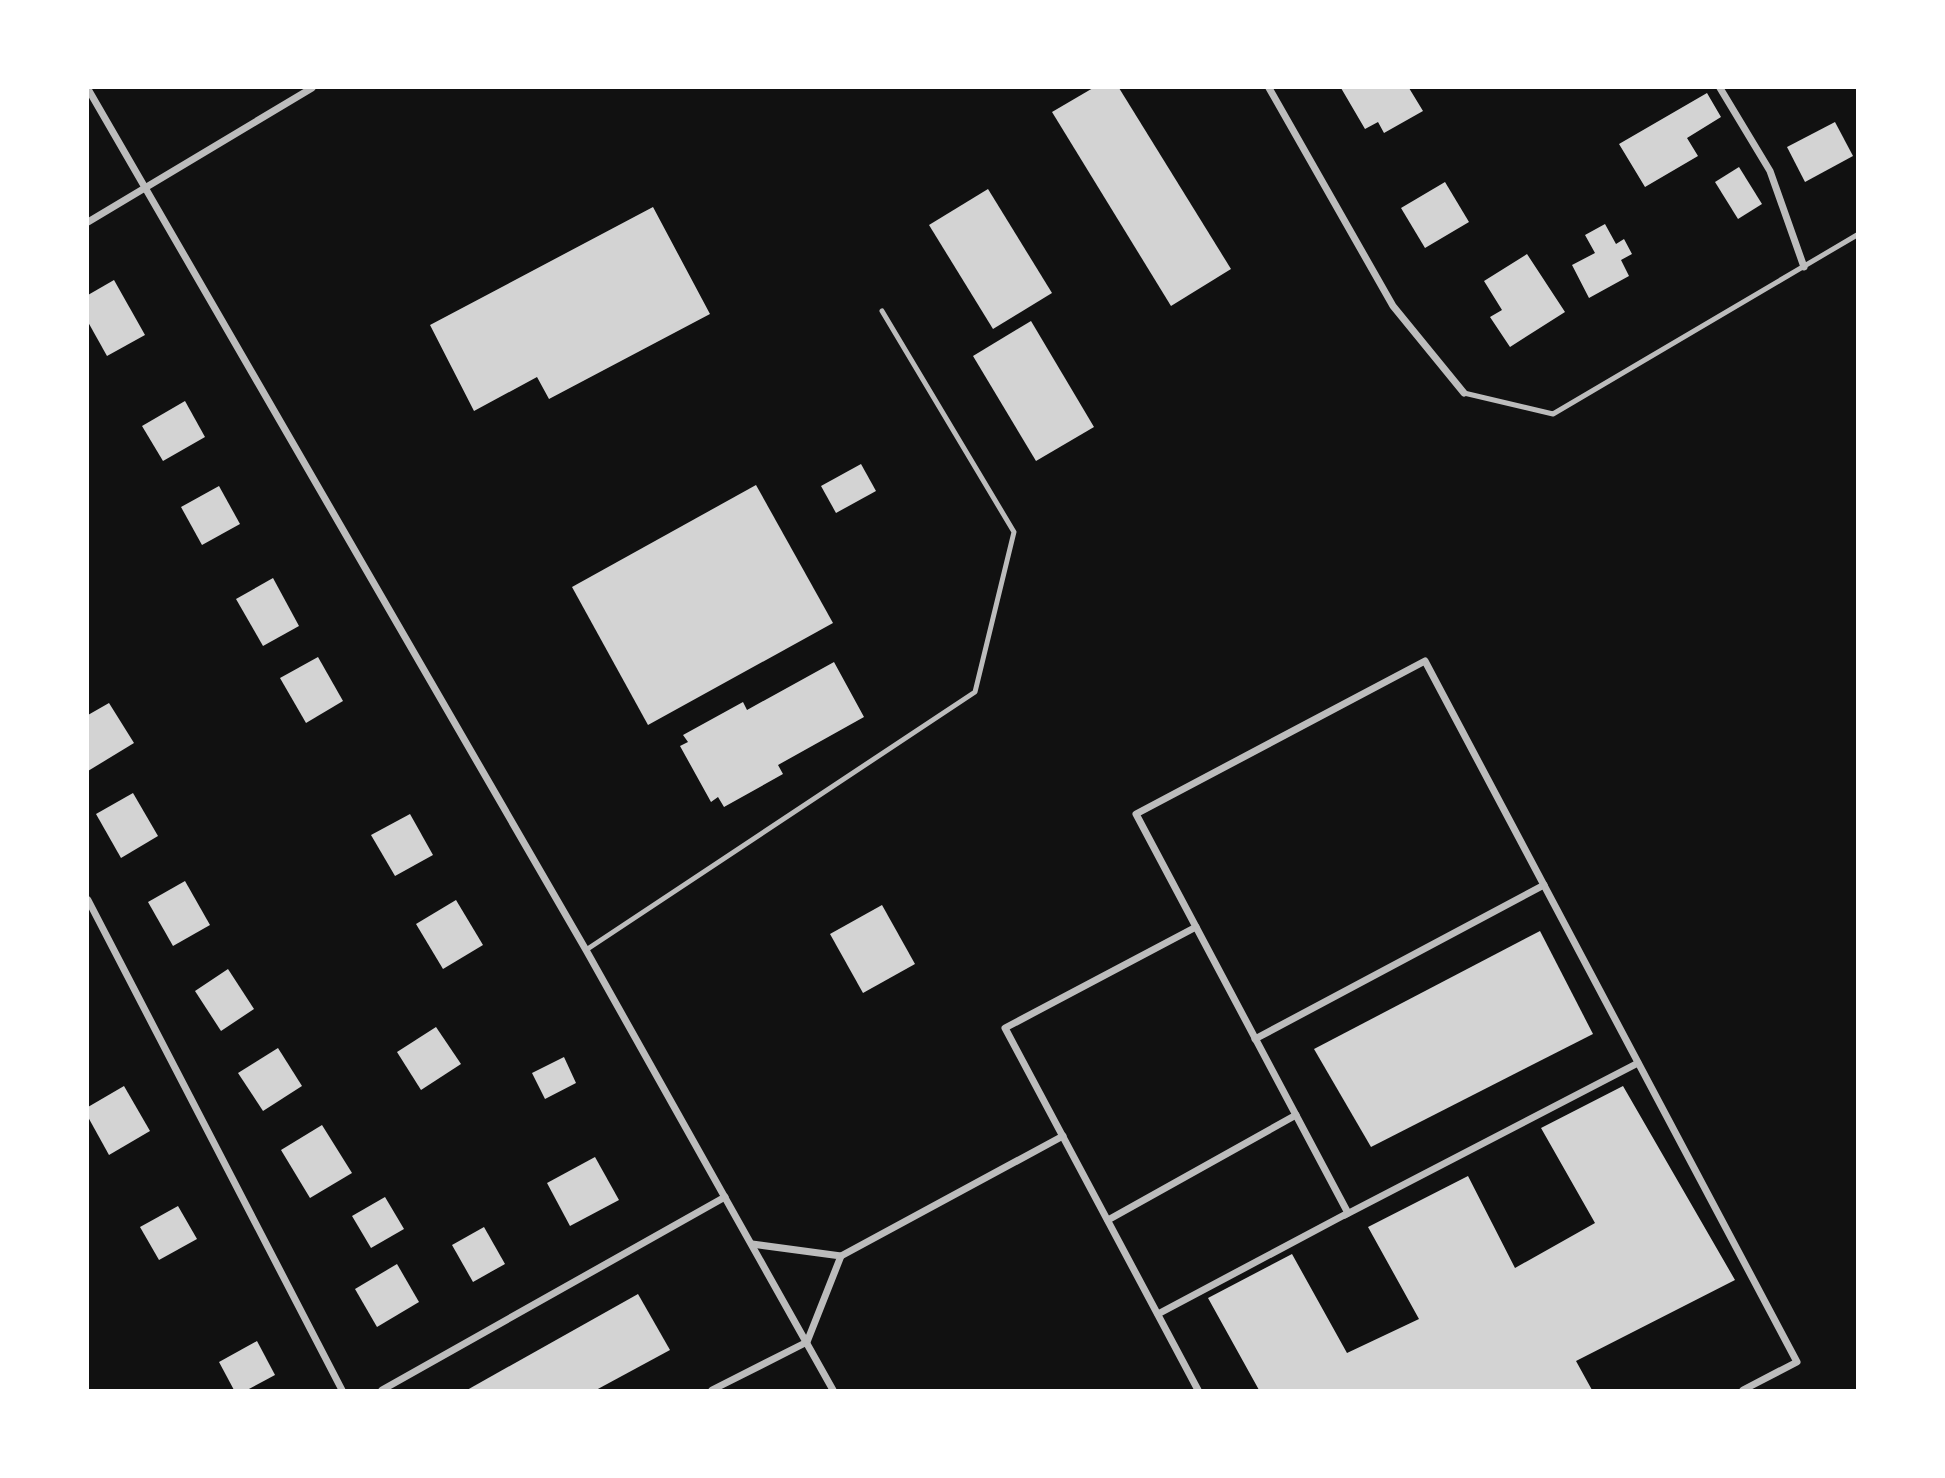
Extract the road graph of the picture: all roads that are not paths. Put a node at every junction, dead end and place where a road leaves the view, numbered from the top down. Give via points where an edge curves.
1 (312, 88) edge
2 (1269, 88) edge
3 (1720, 88) edge
4 (88, 89) edge
5 (144, 189) junction
6 (88, 222) edge
7 (1857, 236) edge
8 (1804, 267) junction
9 (882, 311) dead end
10 (1464, 393) joint
11 (1544, 885) junction
12 (88, 900) edge
13 (1196, 927) junction
14 (586, 950) junction
15 (1255, 1039) junction
16 (1638, 1063) junction
17 (1296, 1115) junction
18 (1063, 1136) junction
19 (725, 1196) junction
20 (1108, 1220) junction
21 (1335, 1220) junction
22 (752, 1244) junction
23 (841, 1256) junction
24 (1158, 1314) junction
25 (807, 1342) junction
26 (342, 1391) edge
27 (382, 1391) edge
28 (712, 1391) edge
29 (833, 1391) edge
30 (1198, 1391) edge
31 (1743, 1391) edge

1 - 5 street
2 - 10 street via 1393,306
3 - 8 street via 1770,171
4 - 5 street
5 - 6 street
5 - 14 street
7 - 8 lane
8 - 10 lane via 1553,414
9 - 14 lane via 1014,532 975,692
11 - 13 street via 1425,661 1136,814
11 - 15 street
11 - 16 street
12 - 26 street
13 - 15 street
13 - 18 street via 1005,1028
14 - 19 street
15 - 17 street
16 - 21 street
16 - 31 street via 1797,1362
17 - 20 street
17 - 21 street via 1348,1213
18 - 20 street
18 - 23 street
19 - 22 street
19 - 27 street
20 - 24 street
21 - 24 street
22 - 23 street
22 - 25 street
23 - 25 street
24 - 30 street
25 - 28 street
25 - 29 street

